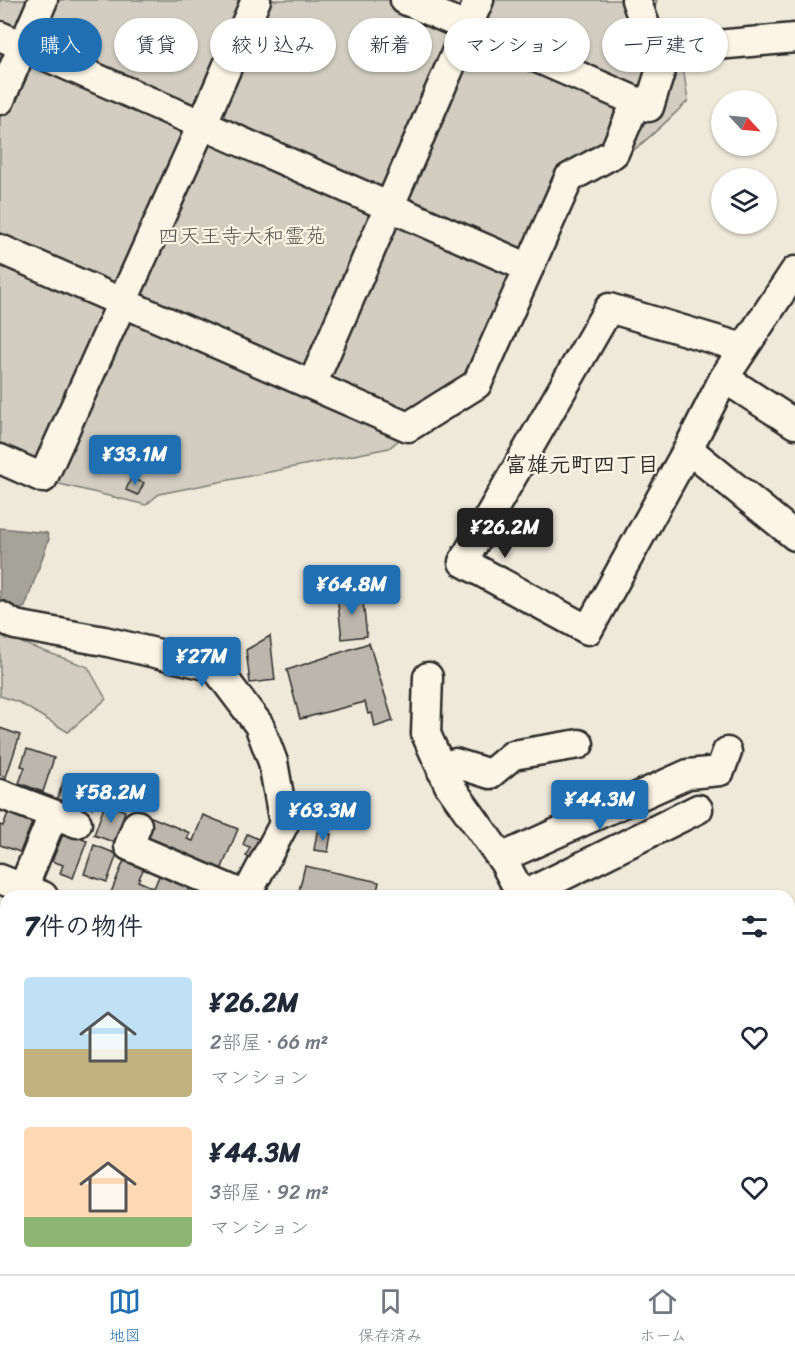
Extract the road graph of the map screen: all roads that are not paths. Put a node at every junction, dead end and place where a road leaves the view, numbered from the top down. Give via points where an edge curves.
1 (43, 0) edge
2 (256, 0) edge
3 (405, 0) edge
4 (479, 0) edge
5 (636, 0) edge
6 (446, 18) edge
7 (471, 18) edge
8 (795, 38) edge
9 (11, 41) edge
10 (728, 44) edge
11 (448, 72) edge
12 (568, 72) edge
13 (0, 100) edge
14 (636, 102) junction
15 (202, 125) junction
16 (389, 207) junction
17 (0, 249) edge
18 (529, 268) junction
19 (795, 271) edge
20 (122, 302) junction
21 (743, 348) junction
22 (724, 378) junction
23 (312, 385) junction
24 (795, 424) edge
25 (688, 449) junction
26 (0, 459) edge
27 (795, 536) edge
28 (0, 616) edge
29 (428, 676) dead end
30 (579, 744) dead end
31 (727, 752) dead end
32 (442, 771) junction
33 (0, 794) edge
34 (698, 809) dead end
35 (137, 825) dead end
36 (501, 858) junction
37 (22, 887) edge
38 (232, 890) edge
39 (249, 890) edge
40 (519, 890) edge
41 (534, 890) edge

1 - 9 street
2 - 15 street
3 - 6 street
4 - 7 street
5 - 14 street via 661,69 649,107
8 - 10 street
9 - 13 street
9 - 15 street
11 - 16 street
12 - 14 street
14 - 18 street via 614,153 569,178
15 - 16 street
15 - 20 street
16 - 18 street
16 - 23 street
17 - 20 street
18 - 23 street via 477,384 408,427
19 - 21 street
20 - 23 street
20 - 26 street via 43,478
21 - 22 street
21 - 25 street via 609,308 463,562 588,630
22 - 24 street
22 - 25 street
25 - 27 street
28 - 39 street via 15,625 215,667 259,725 273,762 284,824
29 - 32 street via 426,734
30 - 32 street via 513,755 490,774 455,763
31 - 36 street via 720,771 688,774
32 - 36 street
33 - 37 street via 65,819
34 - 41 street
35 - 38 street via 129,846
36 - 40 street

